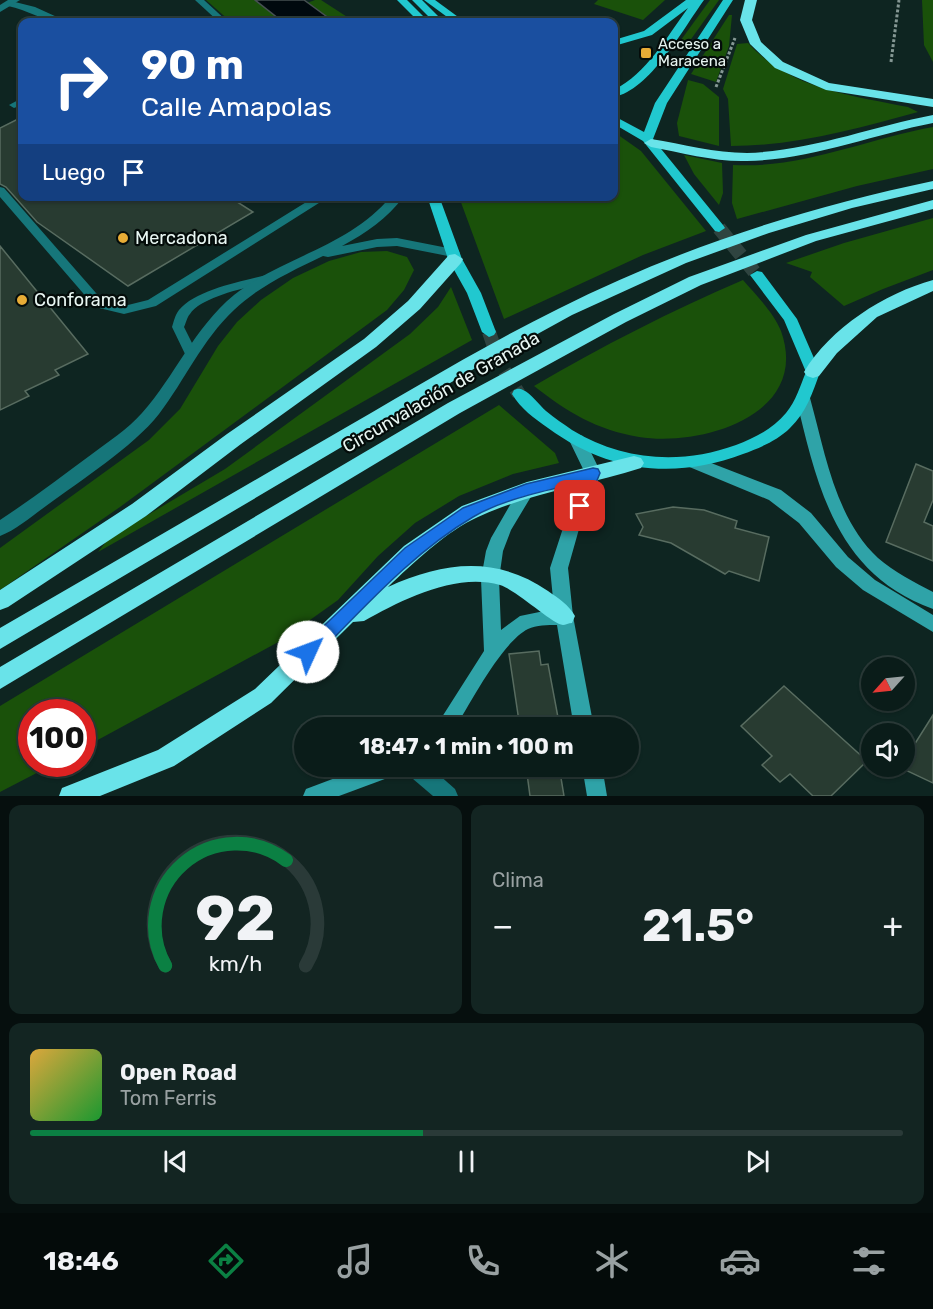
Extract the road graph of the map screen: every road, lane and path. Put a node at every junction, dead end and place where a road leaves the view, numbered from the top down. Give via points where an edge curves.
1 (31, 0) edge
2 (199, 0) edge
3 (402, 0) edge
4 (417, 0) edge
5 (429, 0) edge
6 (692, 0) edge
7 (699, 0) edge
8 (728, 0) edge
9 (751, 0) edge
10 (899, 0) edge
11 (13, 2) edge
12 (0, 9) edge
13 (34, 18) edge
14 (50, 18) edge
15 (62, 18) edge
16 (219, 18) edge
17 (420, 18) edge
18 (435, 18) edge
19 (454, 18) edge
20 (736, 31) dead end
21 (618, 43) edge
22 (891, 62) dead end
23 (716, 87) dead end
24 (618, 92) edge
25 (933, 104) edge
26 (933, 118) edge
27 (618, 122) edge
28 (649, 141) junction
29 (933, 184) edge
30 (0, 190) edge
31 (317, 201) edge
32 (393, 201) edge
33 (435, 201) edge
34 (933, 204) edge
35 (719, 228) tunnel mouth
36 (313, 256) junction
37 (454, 256) junction
38 (757, 275) tunnel mouth
39 (266, 279) junction
40 (933, 285) edge
41 (167, 294) junction
42 (184, 312) junction
43 (489, 332) tunnel mouth
44 (191, 353) junction
45 (813, 372) junction
46 (519, 394) tunnel mouth
47 (803, 398) junction
48 (577, 440) junction
49 (693, 462) junction
50 (634, 463) junction
51 (593, 473) junction
52 (526, 490) junction
53 (0, 529) edge
54 (492, 575) junction
55 (0, 601) edge
56 (933, 601) edge
57 (564, 616) junction
58 (339, 624) junction
59 (933, 624) edge
60 (0, 639) edge
61 (493, 652) junction
62 (0, 679) edge
63 (451, 717) edge
64 (582, 717) edge
65 (364, 777) edge
66 (425, 777) edge
67 (594, 777) edge
68 (71, 796) edge
69 (313, 796) edge
70 (448, 796) edge
71 (597, 796) edge

1 - 15 lane
2 - 16 lane
3 - 17 main road
4 - 18 main road
5 - 19 main road
6 - 21 main road via 648,33
7 - 24 main road via 650,67 634,84
8 - 28 main road via 661,103
9 - 25 highway via 746,20 756,45 779,65 826,86
10 - 22 path
11 - 12 street
11 - 14 lane
12 - 13 lane via 17,9
20 - 23 path
26 - 28 highway via 806,150 760,156 715,154
27 - 28 main road
28 - 35 main road
29 - 60 highway, Circunvalación de Granada via 788,221 675,261 554,318
30 - 41 lane via 99,304 124,310 153,303
31 - 41 lane
32 - 36 street via 371,222
33 - 37 main road
34 - 62 highway, Circunvalación de Granada via 811,238 694,281 575,340
36 - 37 street via 386,242
36 - 39 street
37 - 43 main road
37 - 55 highway via 414,305 370,343 139,510
38 - 45 main road via 790,319
39 - 42 lane via 207,297
39 - 44 street via 226,309
40 - 45 highway via 871,313 831,349
41 - 42 lane
42 - 44 lane via 178,327
44 - 53 street via 139,426
45 - 47 main road
46 - 48 main road via 552,426
47 - 49 main road via 786,423 768,436 737,451
47 - 56 street via 825,479 846,530 866,556
48 - 50 main road
48 - 51 street
49 - 50 main road
49 - 59 street via 775,495 805,518 842,562 869,585
50 - 51 highway
51 - 52 highway
51 - 57 street via 559,568
52 - 54 street via 499,537
52 - 58 highway via 469,512 411,552
54 - 57 highway via 509,579
54 - 58 highway via 437,577
54 - 61 street
57 - 61 street via 522,623
57 - 64 street
58 - 68 highway via 263,696 166,758
61 - 63 street
65 - 69 street
66 - 70 street
67 - 71 street

